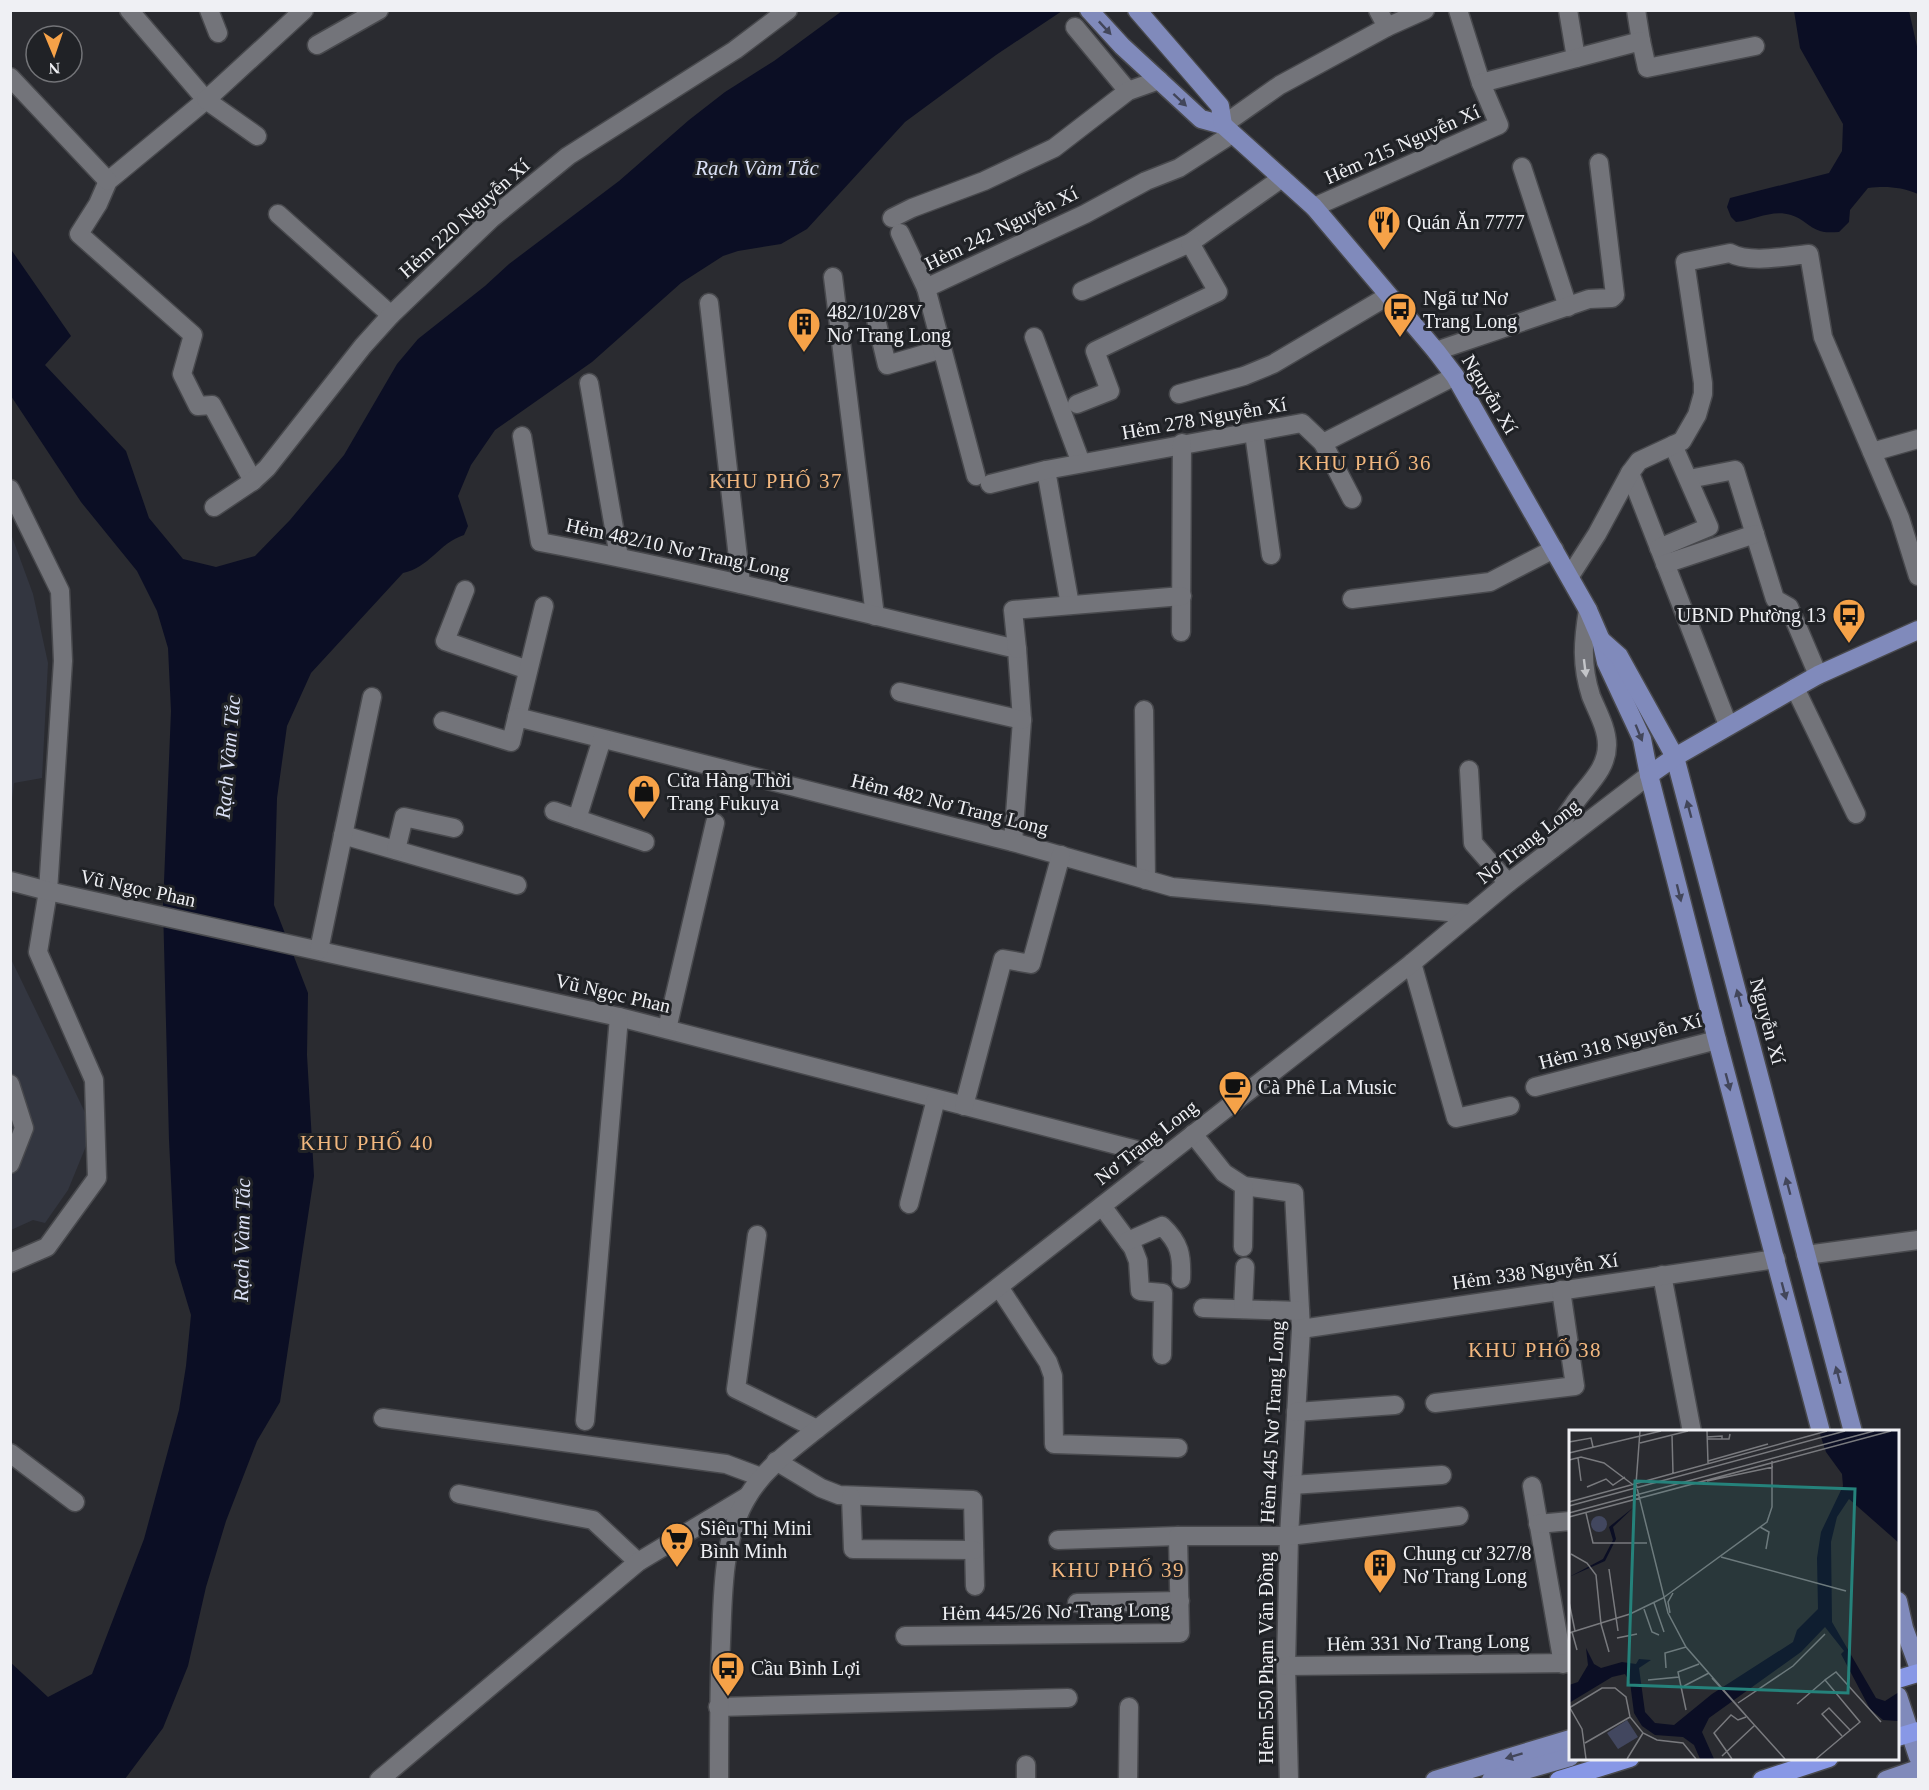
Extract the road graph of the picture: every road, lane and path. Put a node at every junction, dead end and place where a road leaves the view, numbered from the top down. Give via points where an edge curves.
1 (129, 10) edge
2 (209, 10) edge
3 (304, 10) edge
4 (379, 10) edge
5 (788, 10) edge
6 (1089, 10) edge
7 (1137, 10) edge
8 (1425, 10) edge
9 (1458, 10) edge
10 (1568, 10) edge
11 (1636, 10) edge
12 (1383, 19) edge
13 (1074, 27) dead end
14 (218, 33) dead end
15 (1641, 41) junction
16 (317, 45) dead end
17 (1755, 46) dead end
18 (1576, 58) junction
19 (10, 77) edge
20 (1159, 80) junction
21 (1481, 83) junction
22 (1128, 91) junction
23 (206, 100) junction
24 (1228, 129) junction
25 (257, 136) dead end
26 (1599, 163) dead end
27 (1522, 167) dead end
28 (1282, 178) junction
29 (108, 181) junction
30 (1314, 207) junction
31 (278, 214) dead end
32 (1190, 243) junction
33 (833, 276) dead end
34 (926, 288) junction
35 (1082, 291) dead end
36 (1388, 296) junction
37 (709, 303) dead end
38 (1568, 307) junction
39 (391, 315) junction
40 (875, 315) dead end
41 (1034, 337) dead end
42 (942, 350) junction
43 (1436, 351) junction
44 (1455, 376) junction
45 (589, 383) dead end
46 (1179, 394) dead end
47 (1077, 404) dead end
48 (1254, 433) junction
49 (522, 436) dead end
50 (1918, 439) edge
51 (1182, 443) junction
52 (1323, 443) junction
53 (1673, 445) junction
54 (1872, 452) junction
55 (1081, 463) junction
56 (1046, 470) junction
57 (1630, 473) junction
58 (1689, 479) junction
59 (983, 480) joint
60 (253, 481) junction
61 (10, 489) edge
62 (1352, 498) dead end
63 (214, 507) dead end
64 (1755, 534) junction
65 (1554, 549) junction
66 (1271, 555) dead end
67 (1662, 556) junction
68 (619, 557) junction
69 (1570, 576) junction
70 (1918, 576) edge
71 (741, 584) junction
72 (465, 590) dead end
73 (1182, 596) junction
74 (1352, 599) dead end
75 (1070, 605) junction
76 (544, 606) dead end
77 (1588, 610) junction
78 (875, 616) junction
79 (1918, 630) edge
80 (1181, 632) dead end
81 (1602, 640) junction
82 (1017, 649) junction
83 (528, 670) junction
84 (1818, 675) junction
85 (1795, 688) junction
86 (900, 692) dead end
87 (372, 697) dead end
88 (1144, 710) dead end
89 (517, 717) junction
90 (1022, 720) junction
91 (443, 721) dead end
92 (1728, 725) junction
93 (602, 739) junction
94 (1675, 757) junction
95 (1469, 770) dead end
96 (1649, 776) junction
97 (554, 812) dead end
98 (1856, 814) dead end
99 (577, 819) junction
100 (716, 823) dead end
101 (454, 828) dead end
102 (343, 835) junction
103 (645, 842) dead end
104 (1013, 842) junction
105 (1552, 849) junction
106 (396, 850) junction
107 (1061, 855) junction
108 (1146, 880) junction
109 (10, 881) edge
110 (1508, 883) junction
111 (517, 885) dead end
112 (48, 891) junction
113 (1471, 914) junction
114 (319, 950) junction
115 (1412, 963) junction
116 (619, 1017) junction
117 (667, 1029) junction
118 (1717, 1040) junction
119 (10, 1083) edge
120 (1535, 1087) dead end
121 (936, 1099) junction
122 (964, 1106) junction
123 (1509, 1106) dead end
124 (1193, 1134) junction
125 (1164, 1157) junction
126 (10, 1164) edge
127 (1244, 1186) junction
128 (909, 1204) dead end
129 (1102, 1206) junction
130 (757, 1236) dead end
131 (1918, 1240) edge
132 (1128, 1241) junction
133 (1243, 1247) dead end
134 (1806, 1255) junction
135 (1776, 1259) junction
136 (10, 1263) edge
137 (1245, 1267) dead end
138 (1662, 1275) junction
139 (1181, 1279) dead end
140 (999, 1287) junction
141 (1561, 1290) junction
142 (1203, 1308) dead end
143 (1243, 1309) junction
144 (1300, 1320) junction
145 (1161, 1355) dead end
146 (1435, 1403) dead end
147 (1395, 1405) dead end
148 (1296, 1412) junction
149 (383, 1418) dead end
150 (585, 1421) dead end
151 (817, 1429) junction
152 (1692, 1430) edge
153 (1821, 1430) edge
154 (1852, 1430) edge
155 (1178, 1448) dead end
156 (10, 1453) edge
157 (776, 1461) junction
158 (1442, 1475) dead end
159 (761, 1477) junction
160 (1292, 1485) junction
161 (1532, 1486) dead end
162 (459, 1494) dead end
163 (748, 1497) junction
164 (851, 1497) junction
165 (75, 1502) dead end
166 (1459, 1516) dead end
167 (1569, 1521) edge
168 (1538, 1524) junction
169 (1178, 1536) junction
170 (1289, 1536) junction
171 (1058, 1540) dead end
172 (974, 1550) junction
173 (638, 1562) junction
174 (975, 1586) dead end
175 (1180, 1601) junction
176 (1077, 1603) dead end
177 (1899, 1604) edge
178 (1908, 1635) edge
179 (905, 1636) dead end
180 (1567, 1664) edge
181 (1286, 1666) junction
182 (1918, 1666) edge
183 (1918, 1672) edge
184 (1899, 1679) edge
185 (1068, 1698) dead end
186 (1899, 1699) edge
187 (718, 1707) junction
188 (1129, 1707) dead end
189 (1909, 1734) edge
190 (1569, 1739) edge
191 (1918, 1757) edge
192 (1569, 1758) edge
193 (1623, 1760) edge
194 (1823, 1760) edge
195 (1918, 1769) edge
196 (379, 1779) edge
197 (719, 1779) edge
198 (1128, 1779) edge
199 (1289, 1779) edge
200 (1436, 1779) edge
201 (1491, 1779) edge
202 (1559, 1779) edge
203 (1762, 1779) edge
204 (1886, 1779) edge

1 - 23 street
2 - 14 street
3 - 23 street
4 - 16 street
5 - 39 street, Hẻm 220 Nguyễn Xí via 735,50 568,156 492,218
6 -> 20 main road, Nguyễn Xí
7 - 24 main road, Nguyễn Xí via 1220,106
8 - 12 street, Hẻm 242 Nguyễn Xí
9 - 21 street, Hẻm 215 Nguyễn Xí
10 - 18 street
11 - 15 street
12 - 24 street, Hẻm 242 Nguyễn Xí via 1280,85
13 - 22 street
15 - 17 street via 1647,68
15 - 18 street, Hẻm 215 Nguyễn Xí
18 - 21 street, Hẻm 215 Nguyễn Xí
19 - 29 street
20 - 22 street
20 -> 24 main road, Nguyễn Xí via 1201,119
21 - 30 street, Hẻm 215 Nguyễn Xí via 1499,125
22 - 34 street via 1054,148 896,225
23 - 25 street
23 - 29 street
24 - 28 main road, Nguyễn Xí
24 - 34 street, Hẻm 242 Nguyễn Xí via 1179,168
26 - 38 street via 1616,295
27 - 38 street
28 - 30 main road, Nguyễn Xí
28 - 32 street
29 - 60 street via 79,234 193,335 183,374 198,406 212,405
30 - 36 main road, Nguyễn Xí
31 - 39 street
32 - 35 street
32 - 47 street via 1218,292 1095,351 1110,391
33 - 78 street
34 - 42 street, Hẻm 242 Nguyễn Xí
36 - 43 main road, Nguyễn Xí
36 - 46 street via 1273,364
37 - 71 street
38 - 43 street
39 - 60 street, Hẻm 220 Nguyễn Xí
40 - 42 street via 887,364
41 - 55 street
42 - 59 street, Hẻm 242 Nguyễn Xí
43 - 44 main road, Nguyễn Xí
44 - 52 street
44 - 65 main road, Nguyễn Xí
45 - 68 street
48 - 51 street, Hẻm 278 Nguyễn Xí
48 - 52 street, Hẻm 278 Nguyễn Xí via 1302,423
48 - 66 street
49 - 68 street, Hẻm 482/10 Nơ Trang Long via 540,542
50 - 54 street
51 - 55 street, Hẻm 278 Nguyễn Xí
51 - 73 street
52 - 62 street
53 - 54 street via 1682,441 1697,415 1703,394 1685,262 1730,253 1748,259 1809,254 1823,337
53 - 57 street via 1639,461
53 - 58 street
54 - 70 street via 1900,518
55 - 56 street, Hẻm 278 Nguyễn Xí
56 - 59 street, Hẻm 278 Nguyễn Xí
56 - 75 street
57 - 67 street
57 - 69 street
58 - 64 street via 1736,470
58 - 67 street via 1709,527
60 - 63 street, Hẻm 220 Nguyễn Xí
61 - 112 street via 60,591 63,661
64 - 67 street
64 - 84 street via 1775,599 1790,606
65 - 69 main road, Nguyễn Xí
65 - 74 street via 1490,582
67 - 92 street
68 - 71 street, Hẻm 482/10 Nơ Trang Long
69 - 77 main road, Nguyễn Xí
71 - 78 street, Hẻm 482/10 Nơ Trang Long
72 - 83 street via 445,641
73 - 75 street
73 - 80 street
75 - 82 street via 1013,610
76 - 83 street
77 - 81 main road, Nguyễn Xí
77 -> 105 street via 1583,640 1584,672 1605,731 1605,763 1574,803 1558,829
78 - 82 street, Hẻm 482/10 Nơ Trang Long
79 - 84 main road, Nơ Trang Long
81 - 94 main road, Nguyễn Xí via 1620,656
81 -> 96 main road, Nguyễn Xí via 1606,662 1642,739
82 - 90 street
83 - 89 street
84 - 85 main road, Nơ Trang Long
85 - 92 main road, Nơ Trang Long
85 - 98 street
86 - 90 street
87 - 102 street
88 - 108 street
89 - 91 street via 511,742
89 - 93 street, Hẻm 482 Nơ Trang Long
90 - 104 street
92 - 94 main road, Nơ Trang Long
93 - 99 street
93 - 104 street, Hẻm 482 Nơ Trang Long
94 - 96 main road, Nơ Trang Long
134 -> 94 main road, Nguyễn Xí
95 - 110 street via 1473,843
96 - 105 street, Nơ Trang Long
96 -> 118 main road, Nguyễn Xí
97 - 99 street
99 - 103 street
100 - 117 street
101 - 106 street via 404,817
102 - 106 street
102 - 114 street
104 - 107 street, Hẻm 482 Nơ Trang Long
105 - 110 street, Nơ Trang Long
106 - 111 street
107 - 108 street, Hẻm 482 Nơ Trang Long
107 - 122 street via 1031,964 1003,959
108 - 113 street, Hẻm 482 Nơ Trang Long via 1172,887
109 - 112 street, Vũ Ngọc Phan
110 - 113 street, Nơ Trang Long
112 - 114 street, Vũ Ngọc Phan
112 - 136 street via 38,952 94,1080 97,1178 47,1247
113 - 115 street, Nơ Trang Long
114 - 116 street, Vũ Ngọc Phan
115 - 123 street via 1456,1118
115 - 124 street, Nơ Trang Long
116 - 117 street, Vũ Ngọc Phan
116 - 150 street
117 - 121 street, Vũ Ngọc Phan
118 - 120 street, Hẻm 318 Nguyễn Xí
118 -> 135 main road, Nguyễn Xí
119 - 126 street via 24,1128
121 - 122 street, Vũ Ngọc Phan
121 - 128 street
122 - 125 street, Vũ Ngọc Phan
124 - 125 street, Nơ Trang Long
124 - 127 street, Hẻm 445 Nơ Trang Long via 1224,1173
125 - 129 street, Nơ Trang Long
127 - 133 street
127 - 144 street, Hẻm 445 Nơ Trang Long via 1294,1193
129 - 132 street
129 - 140 street, Nơ Trang Long
130 - 151 street via 736,1389
131 - 134 street
132 - 139 street via 1162,1226 1182,1256
132 - 145 street via 1138,1261 1140,1291 1162,1293
154 -> 134 main road, Nguyễn Xí
135 - 138 street, Hẻm 338 Nguyễn Xí
135 -> 153 main road, Nguyễn Xí
137 - 143 street
138 - 141 street, Hẻm 338 Nguyễn Xí
138 - 152 street
140 - 151 street, Nơ Trang Long
140 - 155 street via 1053,1376 1054,1444
141 - 144 street, Hẻm 338 Nguyễn Xí
141 - 146 street via 1575,1386
142 - 143 street, Hẻm 445 Nơ Trang Long
143 - 144 street, Hẻm 445 Nơ Trang Long
144 - 148 street, Hẻm 445 Nơ Trang Long
147 - 148 street
148 - 160 street, Hẻm 445 Nơ Trang Long
149 - 159 street via 726,1464
151 - 157 street, Nơ Trang Long
156 - 165 street
157 - 159 street, Nơ Trang Long
157 - 164 street via 829,1493
158 - 160 street
159 - 163 street, Nơ Trang Long
160 - 170 street, Hẻm 445 Nơ Trang Long
161 - 168 street
162 - 173 street via 592,1520
163 - 173 street
163 - 187 street, Nơ Trang Long via 736,1519 725,1573
164 - 172 street via 973,1500
164 - 172 street via 852,1549
166 - 170 street
167 - 168 street
168 - 180 street
169 - 170 street
169 - 171 street
169 - 175 street, Hẻm 445/26 Nơ Trang Long
170 - 181 street, Hẻm 550 Phạm Văn Đồng
172 - 174 street
173 - 196 street
175 - 176 street
175 - 179 street, Hẻm 445/26 Nơ Trang Long via 1180,1633
177 - 178 main road
178 - 182 main road
180 - 181 street, Hẻm 331 Nơ Trang Long
181 - 199 street, Hẻm 550 Phạm Văn Đồng
183 - 184 highway
185 - 187 street
186 - 189 main road
187 - 197 street, Nơ Trang Long
188 - 198 street
189 - 191 main road
190 -> 200 main road
192 - 201 main road
193 - 202 highway
194 - 203 highway
195 - 204 main road

